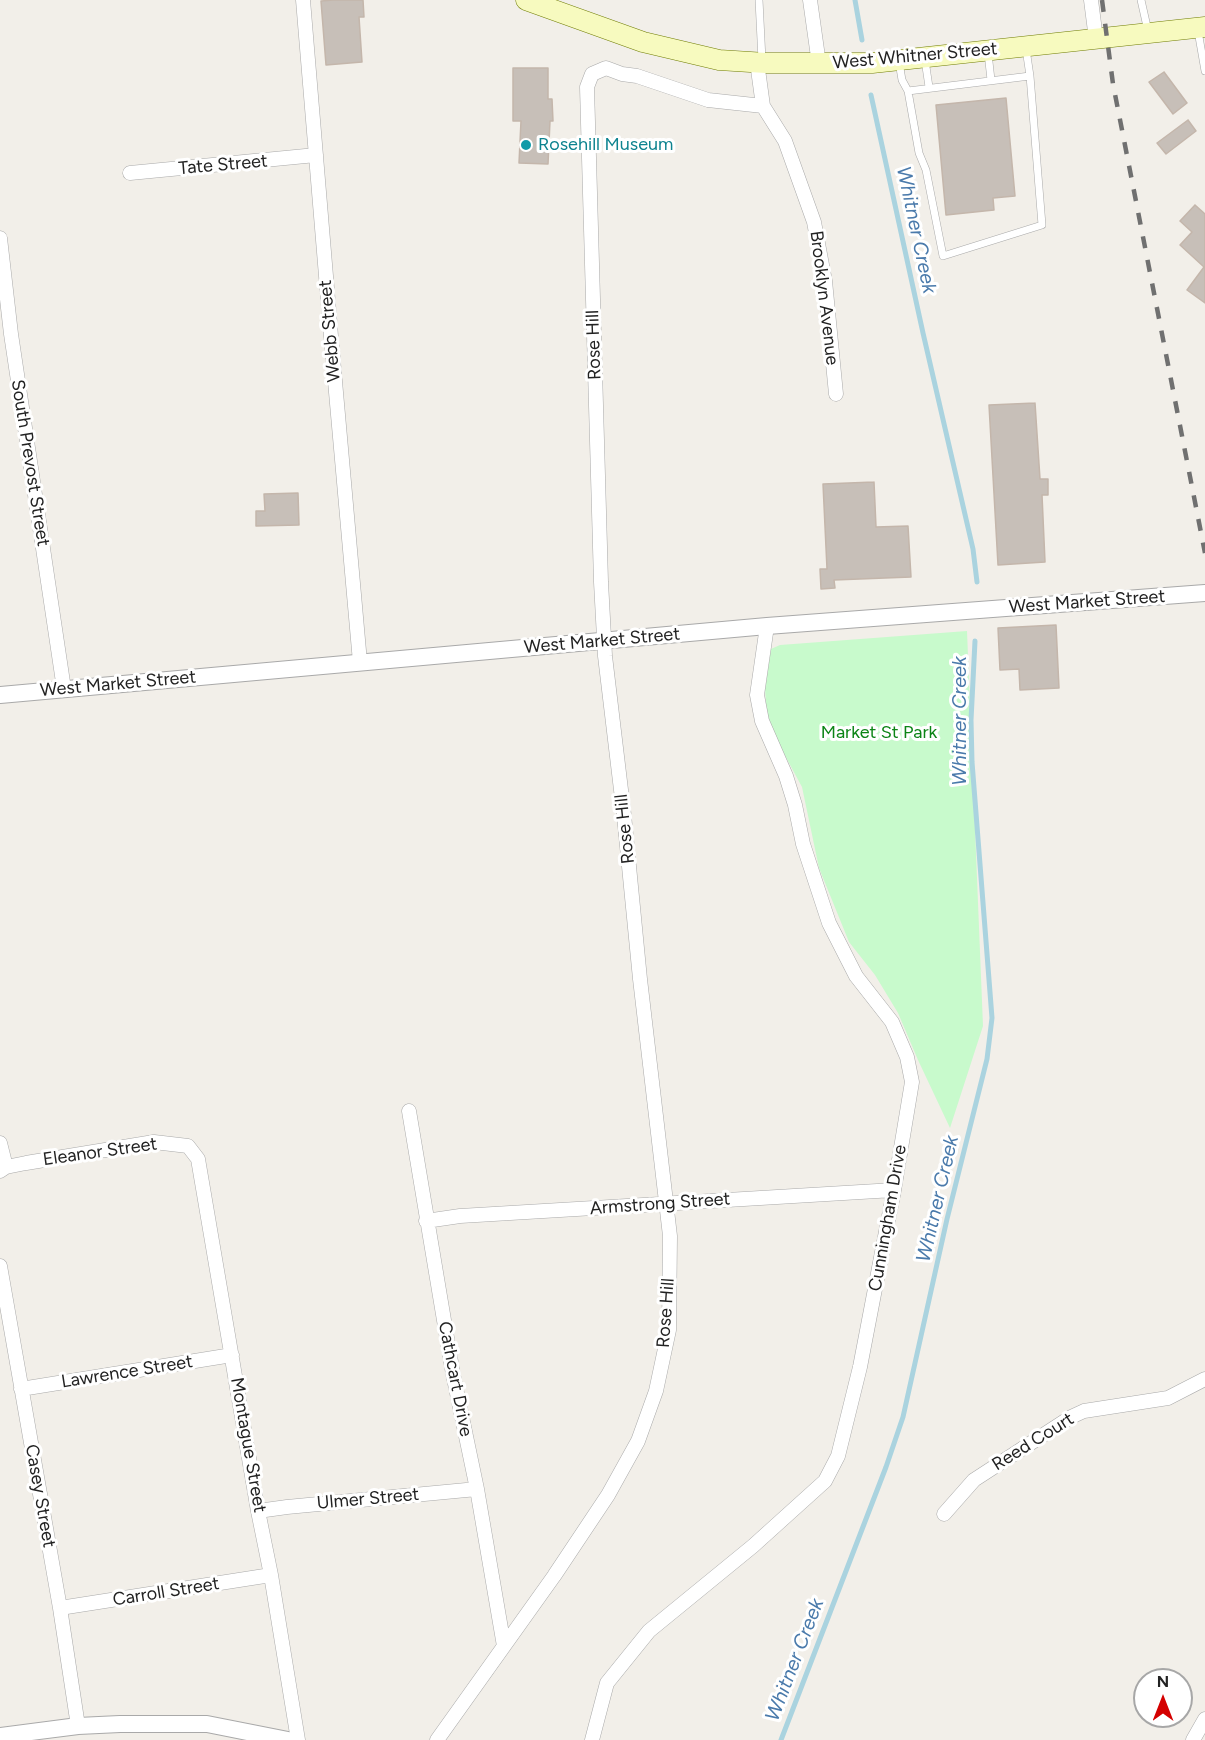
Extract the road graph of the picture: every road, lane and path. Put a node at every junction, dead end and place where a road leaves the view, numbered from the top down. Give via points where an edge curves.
1 (303, 0) edge
2 (526, 0) edge
3 (759, 0) edge
4 (810, 0) edge
5 (1091, 0) edge
6 (1141, 0) edge
7 (1201, 28) edge
8 (1148, 33) junction
9 (1096, 39) junction
10 (1026, 46) junction
11 (988, 50) junction
12 (925, 57) junction
13 (899, 60) junction
14 (760, 62) junction
15 (819, 64) junction
16 (1205, 71) edge
17 (1030, 76) junction
18 (991, 80) junction
19 (929, 87) junction
20 (908, 91) junction
21 (763, 106) junction
22 (316, 155) junction
23 (130, 173) dead end
24 (0, 238) edge
25 (836, 394) dead end
26 (1205, 593) edge
27 (767, 626) junction
28 (604, 641) junction
29 (360, 662) junction
30 (64, 689) junction
31 (0, 695) edge
32 (409, 1111) dead end
33 (0, 1143) edge
34 (193, 1153) joint
35 (3, 1169) edge
36 (894, 1190) junction
37 (666, 1203) junction
38 (426, 1221) junction
39 (0, 1266) edge
40 (232, 1354) junction
41 (1205, 1379) edge
42 (21, 1389) junction
43 (477, 1489) junction
44 (258, 1511) junction
45 (944, 1514) dead end
46 (271, 1575) junction
47 (60, 1608) junction
48 (504, 1646) junction
49 (1205, 1719) edge
50 (78, 1726) junction
51 (48, 1735) edge
52 (0, 1736) edge
53 (288, 1740) edge
54 (297, 1740) edge
55 (437, 1740) edge
56 (592, 1740) edge
57 (1194, 1740) edge

1 - 22 street, Webb Street
2 - 14 main road, West Whitner Street via 643,42 719,60
3 - 14 lane
4 - 15 street
5 - 9 street
6 - 8 lane
7 - 8 main road, West Whitner Street
7 - 16 lane
8 - 9 main road, West Whitner Street
9 - 10 main road, West Whitner Street
10 - 11 main road, West Whitner Street
10 - 17 lane
11 - 12 main road, West Whitner Street
11 - 18 lane
12 - 13 main road, West Whitner Street
12 - 19 lane
13 - 15 main road, West Whitner Street
13 - 20 lane
14 - 15 main road, West Whitner Street
14 - 21 street
17 - 18 lane
17 - 20 lane via 1042,225 944,256
18 - 19 lane
19 - 20 lane
21 - 25 street, Brooklyn Avenue via 785,141 814,222 825,281
21 - 28 street, Rose Hill via 708,100 606,68 592,74 586,87
22 - 23 street, Tate Street
22 - 29 street, Webb Street
24 - 30 street, South Prevost Street
26 - 27 street, West Market Street
27 - 28 street, West Market Street
27 - 36 street, Cunningham Drive via 757,695 762,721 786,776 829,923 856,976 892,1022 907,1057 912,1082
28 - 29 street, West Market Street
28 - 37 street, Rose Hill
29 - 30 street, West Market Street
30 - 31 street, West Market Street
32 - 38 street, Cathcart Drive
33 - 35 street
34 - 35 street, Eleanor Street via 188,1146 154,1142
34 - 40 street, Montague Street via 198,1159
36 - 37 street, Armstrong Street
36 - 56 street, Cunningham Drive via 860,1367 838,1456 825,1481 649,1631 607,1683
37 - 38 street, Armstrong Street
37 - 48 street, Rose Hill via 670,1236 669,1330 656,1391 638,1441 608,1495
38 - 43 street, Cathcart Drive
39 - 42 street, Casey Street
40 - 42 street, Lawrence Street
40 - 44 street, Montague Street
41 - 45 street, Reed Court via 1168,1398 1083,1411 1071,1417 974,1480
42 - 47 street, Casey Street
43 - 44 street, Ulmer Street
43 - 48 street, Cathcart Drive
44 - 46 street, Montague Street
46 - 47 street, Carroll Street
46 - 54 street, Montague Street
47 - 50 street, Casey Street
48 - 55 street, Rose Hill
49 - 57 street
50 - 51 street
50 - 53 street via 207,1724
51 - 52 street

